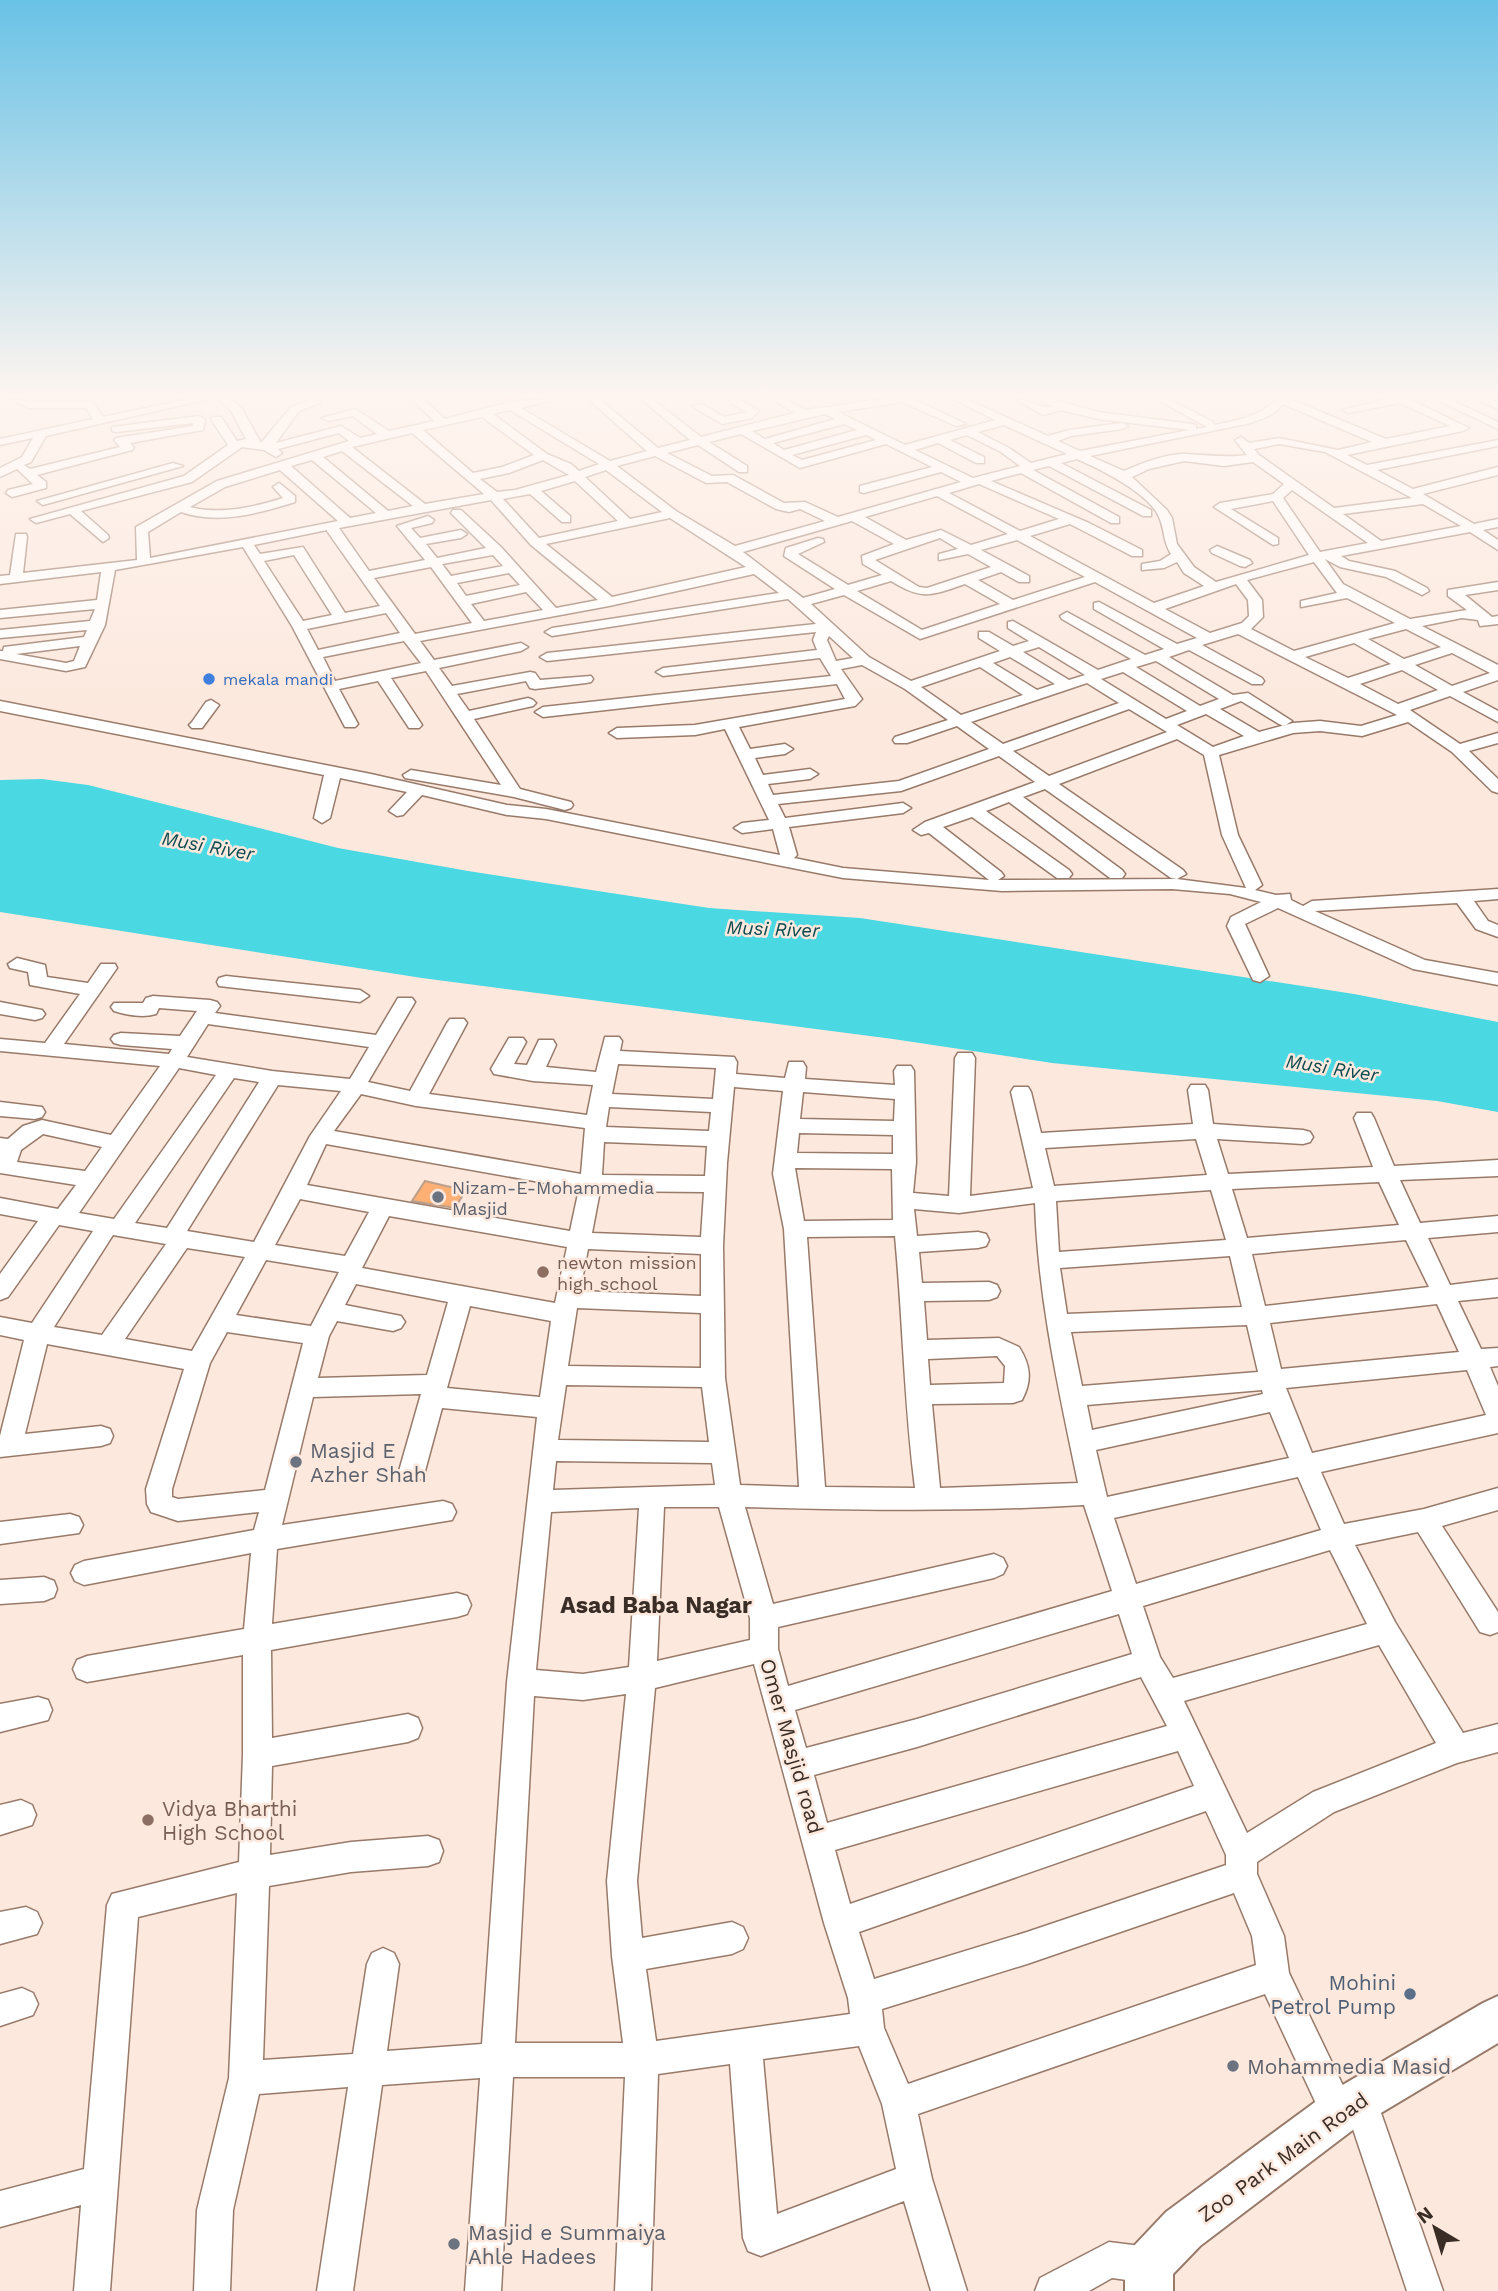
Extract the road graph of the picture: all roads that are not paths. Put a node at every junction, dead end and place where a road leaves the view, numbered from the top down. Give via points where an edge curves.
1 (87, 506) edge
2 (185, 506) edge
3 (265, 506) edge
4 (330, 506) edge
5 (375, 506) edge
6 (420, 506) edge
7 (433, 506) edge
8 (462, 506) edge
9 (503, 506) edge
10 (551, 506) edge
11 (609, 506) edge
12 (662, 506) edge
13 (780, 506) edge
14 (797, 506) edge
15 (803, 506) edge
16 (895, 506) edge
17 (945, 506) edge
18 (965, 506) edge
19 (1036, 506) edge
20 (1096, 506) edge
21 (1111, 506) edge
22 (1132, 506) edge
23 (1157, 506) edge
24 (1231, 506) edge
25 (1283, 506) edge
26 (1322, 506) edge
27 (1387, 506) edge
28 (1396, 506) edge
29 (1436, 506) edge
30 (182, 508) junction
31 (423, 508) junction
32 (934, 509) dead end
33 (73, 510) junction
34 (1161, 510) junction
35 (1330, 512) junction
36 (457, 513) junction
37 (1147, 513) junction
38 (673, 514) junction
39 (387, 516) junction
40 (855, 517) junction
41 (1130, 517) junction
42 (36, 519) dead end
43 (566, 519) dead end
44 (1414, 519) dead end
45 (1070, 520) junction
46 (1115, 520) junction
47 (838, 522) junction
48 (627, 523) junction
49 (1498, 523) edge
50 (349, 524) junction
51 (879, 524) junction
52 (1085, 526) junction
53 (332, 528) junction
54 (1472, 529) junction
55 (461, 534) dead end
56 (1021, 535) junction
57 (1302, 535) junction
58 (21, 537) dead end
59 (103, 538) dead end
60 (535, 541) junction
61 (417, 542) junction
62 (514, 543) dead end
63 (247, 544) junction
64 (905, 545) junction
65 (1380, 546) junction
66 (1498, 546) edge
67 (970, 549) junction
68 (496, 550) junction
69 (1217, 550) dead end
70 (733, 551) junction
71 (1137, 553) dead end
72 (1179, 555) junction
73 (1321, 555) junction
74 (1260, 556) junction
75 (944, 557) dead end
76 (257, 558) junction
77 (434, 562) junction
78 (144, 563) junction
79 (1003, 567) junction
80 (1147, 567) dead end
81 (108, 568) junction
82 (512, 568) junction
83 (757, 569) junction
84 (1367, 569) junction
85 (368, 575) junction
86 (893, 576) junction
87 (1097, 577) junction
88 (16, 578) junction
89 (1024, 579) dead end
90 (1239, 579) junction
91 (0, 580) edge
92 (968, 580) junction
93 (449, 581) junction
94 (1498, 586) edge
95 (529, 587) junction
96 (1215, 587) junction
97 (847, 590) junction
98 (1422, 591) dead end
99 (652, 592) junction
100 (1403, 592) dead end
101 (1349, 594) junction
102 (795, 599) junction
103 (464, 601) junction
104 (609, 602) junction
105 (103, 604) junction
106 (1306, 604) dead end
107 (1013, 606) junction
108 (1100, 606) dead end
109 (390, 608) junction
110 (1151, 608) junction
111 (553, 613) junction
112 (0, 614) edge
113 (663, 614) junction
114 (1067, 616) dead end
115 (341, 618) junction
116 (1491, 622) edge
117 (1408, 624) junction
118 (98, 625) junction
119 (481, 625) junction
120 (1013, 625) dead end
121 (299, 626) junction
122 (825, 626) junction
123 (1238, 628) junction
124 (552, 632) dead end
125 (0, 634) edge
126 (984, 635) dead end
127 (1427, 635) junction
128 (409, 637) junction
129 (1208, 638) junction
130 (1357, 639) junction
131 (89, 641) junction
132 (1040, 642) junction
133 (1182, 646) junction
134 (521, 647) dead end
135 (1454, 647) junction
136 (648, 648) junction
137 (1011, 651) junction
138 (0, 653) edge
139 (313, 655) junction
140 (1295, 655) junction
141 (547, 657) dead end
142 (1149, 657) junction
143 (828, 660) junction
144 (864, 660) junction
145 (982, 662) junction
146 (1403, 665) junction
147 (429, 666) junction
148 (1124, 666) junction
149 (663, 672) junction
150 (1498, 673) edge
151 (382, 675) junction
152 (1093, 677) junction
153 (586, 679) dead end
154 (841, 679) junction
155 (1257, 681) dead end
156 (1349, 683) junction
157 (1066, 685) junction
158 (330, 686) junction
159 (910, 686) junction
160 (448, 691) junction
161 (1449, 692) junction
162 (1035, 696) junction
163 (0, 697) edge
164 (1231, 700) junction
165 (527, 703) dead end
166 (1130, 704) junction
167 (211, 705) dead end
168 (0, 706) edge
169 (1204, 710) junction
170 (543, 712) dead end
171 (1404, 713) junction
172 (685, 714) junction
173 (464, 717) junction
174 (1498, 717) edge
175 (960, 721) junction
176 (1284, 721) dead end
177 (351, 724) dead end
178 (730, 724) junction
179 (197, 725) dead end
180 (414, 725) dead end
181 (1172, 729) junction
182 (617, 733) dead end
183 (1257, 737) junction
184 (1498, 738) edge
185 (901, 740) dead end
186 (1458, 748) junction
187 (785, 750) dead end
188 (998, 751) junction
189 (1211, 753) junction
190 (745, 755) junction
191 (333, 772) junction
192 (810, 774) dead end
193 (758, 781) junction
194 (1046, 784) junction
195 (1498, 788) edge
196 (418, 790) junction
197 (850, 791) junction
198 (514, 792) junction
199 (1011, 796) junction
200 (768, 800) junction
201 (903, 808) dead end
202 (973, 810) junction
203 (397, 811) dead end
204 (864, 814) junction
205 (322, 818) dead end
206 (780, 825) junction
207 (742, 828) dead end
208 (652, 832) junction
209 (875, 833) dead end
210 (788, 855) junction
211 (1063, 874) junction
212 (1116, 874) junction
213 (1177, 874) junction
214 (995, 876) junction
215 (1252, 885) junction
216 (1498, 894) edge
217 (1462, 897) junction
218 (1282, 899) junction
219 (1312, 906) junction
220 (1498, 932) edge
221 (17, 964) dead end
222 (1498, 966) edge
223 (108, 968) dead end
224 (1260, 976) dead end
225 (1498, 979) edge
226 (94, 989) junction
227 (360, 996) dead end
228 (405, 1002) dead end
229 (121, 1007) dead end
230 (0, 1008) edge
231 (206, 1012) junction
232 (35, 1014) dead end
233 (457, 1023) dead end
234 (121, 1039) dead end
235 (382, 1042) junction
236 (516, 1042) dead end
237 (0, 1045) edge
238 (546, 1045) dead end
239 (50, 1050) junction
240 (179, 1052) junction
241 (965, 1058) dead end
242 (230, 1069) junction
243 (726, 1071) junction
244 (904, 1071) dead end
245 (533, 1073) junction
246 (795, 1075) junction
247 (272, 1078) junction
248 (356, 1086) junction
249 (603, 1089) junction
250 (1198, 1090) dead end
251 (1021, 1092) dead end
252 (905, 1093) junction
253 (416, 1099) junction
254 (722, 1106) junction
255 (0, 1109) edge
256 (35, 1112) dead end
257 (1364, 1118) dead end
258 (789, 1126) junction
259 (904, 1128) junction
260 (1204, 1131) junction
261 (320, 1136) junction
262 (1303, 1137) dead end
263 (719, 1139) junction
264 (1032, 1141) junction
265 (117, 1143) junction
266 (6, 1146) edge
267 (785, 1160) junction
268 (905, 1162) junction
269 (1498, 1168) edge
270 (1388, 1175) junction
271 (91, 1180) junction
272 (1219, 1182) junction
273 (591, 1183) junction
274 (715, 1184) junction
275 (294, 1190) junction
276 (1045, 1194) junction
277 (902, 1200) junction
278 (959, 1205) junction
279 (383, 1207) junction
280 (2, 1209) edge
281 (59, 1217) junction
282 (1498, 1224) edge
283 (113, 1227) junction
284 (796, 1229) junction
285 (1411, 1232) junction
286 (178, 1237) junction
287 (905, 1237) junction
288 (978, 1240) dead end
289 (581, 1241) junction
290 (712, 1246) junction
291 (1239, 1247) junction
292 (260, 1251) junction
293 (1048, 1261) junction
294 (351, 1269) junction
295 (1498, 1288) edge
296 (0, 1290) edge
297 (989, 1291) dead end
298 (912, 1292) junction
299 (1444, 1295) junction
300 (461, 1296) junction
301 (711, 1305) junction
302 (566, 1307) junction
303 (1255, 1316) junction
304 (219, 1322) junction
305 (393, 1322) dead end
306 (1057, 1323) junction
307 (323, 1324) junction
308 (0, 1326) edge
309 (38, 1332) junction
310 (109, 1344) junction
311 (915, 1350) junction
312 (1498, 1357) edge
313 (1473, 1360) junction
314 (198, 1362) junction
315 (554, 1375) junction
316 (713, 1378) junction
317 (304, 1388) junction
318 (435, 1390) junction
319 (1274, 1391) junction
320 (918, 1395) junction
321 (1074, 1396) junction
322 (1496, 1403) edge
323 (550, 1408) junction
324 (1498, 1423) edge
325 (100, 1436) dead end
326 (1082, 1443) junction
327 (5, 1447) edge
328 (544, 1450) junction
329 (722, 1452) junction
330 (1305, 1466) junction
331 (412, 1471) dead end
332 (729, 1496) junction
333 (652, 1498) junction
334 (929, 1499) junction
335 (1498, 1499) edge
336 (273, 1500) junction
337 (813, 1500) junction
338 (539, 1501) junction
339 (1096, 1502) junction
340 (443, 1513) dead end
341 (1424, 1520) junction
342 (70, 1525) dead end
343 (0, 1533) edge
344 (1337, 1536) junction
345 (265, 1539) junction
346 (994, 1566) dead end
347 (84, 1573) dead end
348 (44, 1589) dead end
349 (0, 1592) edge
350 (1125, 1598) junction
351 (457, 1605) dead end
352 (764, 1619) junction
353 (1490, 1623) dead end
354 (1385, 1631) junction
355 (257, 1639) junction
356 (764, 1650) junction
357 (1148, 1662) junction
358 (87, 1669) dead end
359 (642, 1678) junction
360 (521, 1682) junction
361 (1166, 1693) junction
362 (779, 1702) junction
363 (38, 1710) dead end
364 (0, 1718) edge
365 (408, 1728) dead end
366 (1184, 1735) junction
367 (1498, 1738) edge
368 (1456, 1749) junction
369 (258, 1754) junction
370 (797, 1765) junction
371 (1213, 1794) junction
372 (819, 1840) junction
373 (428, 1851) dead end
374 (1241, 1864) junction
375 (253, 1873) junction
376 (840, 1923) junction
377 (732, 1938) dead end
378 (628, 1956) junction
379 (383, 1964) dead end
380 (1273, 1975) junction
381 (866, 2013) junction
382 (1498, 2018) edge
383 (745, 2046) junction
384 (495, 2060) junction
385 (642, 2060) junction
386 (368, 2070) junction
387 (246, 2078) junction
388 (899, 2104) junction
389 (1349, 2106) junction
390 (915, 2179) junction
391 (101, 2182) junction
392 (0, 2209) edge
393 (1149, 2278) edge
394 (92, 2291) edge
395 (212, 2291) edge
396 (335, 2291) edge
397 (483, 2291) edge
398 (632, 2291) edge
399 (949, 2291) edge
400 (1053, 2291) edge
401 (1425, 2291) edge

1 - 33 street
2 - 30 street
3 - 30 street via 203,514
4 - 50 street
5 - 39 street
6 - 31 street
7 - 31 street
8 - 36 street
9 - 60 street
10 - 43 street
11 - 48 street
12 - 38 street
13 - 14 street
15 - 47 street
16 - 40 street
17 - 32 street
18 - 56 street
19 - 45 street
20 - 46 street
21 - 41 street
22 - 37 street
23 - 34 street
24 - 74 street via 1220,508
25 - 57 street
26 - 35 street
27 - 35 street
28 - 44 street
29 - 54 street
30 - 78 street via 146,519 140,533
31 - 39 street
33 - 42 street
33 - 59 street
34 - 37 street
34 - 72 street
35 - 65 street
36 - 61 street via 403,526
36 - 68 street
37 - 41 street
38 - 48 street
38 - 70 street
39 - 50 street
40 - 47 street
40 - 51 street
41 - 46 street
45 - 52 street
45 - 56 street
46 - 52 street
47 - 70 street
48 - 60 street
49 - 54 street
50 - 53 street
51 - 64 street
51 - 97 street via 791,551 791,556
52 - 71 street
53 - 63 street
53 - 85 street
54 - 65 street
54 - 66 street
55 - 61 street
56 - 67 street
56 - 87 street
57 - 73 street
57 - 74 street
58 - 88 street
60 - 62 street
60 - 104 street
61 - 77 street
63 - 76 street
63 - 78 street
64 - 67 street via 941,534
64 - 86 street via 867,559
65 - 73 street
67 - 75 street
67 - 79 street
68 - 77 street
68 - 82 street
69 - 74 street
70 - 83 street
72 - 80 street
72 - 96 street via 1189,570
73 - 74 street
73 - 84 street
73 - 101 street via 1338,587
74 - 90 street
76 - 115 street via 298,550
76 - 121 street
77 - 85 street
77 - 93 street
78 - 81 street
79 - 89 street
79 - 92 street
81 - 88 street
81 - 105 street
82 - 93 street
82 - 95 street
83 - 99 street
83 - 102 street
84 - 98 street via 1398,577
84 - 100 street
85 - 109 street
86 - 92 street via 920,592
86 - 97 street
87 - 107 street
87 - 110 street
88 - 91 street
90 - 96 street
90 - 123 street via 1255,600 1256,617
92 - 107 street
93 - 103 street
94 - 116 street via 1453,593
95 - 103 street
95 - 111 street
96 - 110 street
97 - 102 street
97 - 107 street via 920,635
99 - 104 street
99 - 113 street
101 - 106 street
101 - 117 street
102 - 113 street
102 - 122 street
103 - 119 street
104 - 111 street
105 - 112 street
105 - 118 street
108 - 133 street
109 - 115 street
109 - 128 street
110 - 129 street
111 - 119 street
113 - 124 street
114 - 142 street
115 - 121 street
116 - 117 street via 1462,614
116 - 127 street
117 - 127 street
117 - 130 street
118 - 125 street
118 - 131 street
119 - 128 street
120 - 132 street
121 - 139 street
122 - 136 street
122 - 143 street via 821,640
122 - 144 street
123 - 129 street
123 - 140 street
126 - 137 street
127 - 135 street
128 - 139 street
128 - 147 street
129 - 133 street
130 - 140 street
130 - 146 street
131 - 138 street
131 - 138 street via 80,664 72,668
132 - 137 street
132 - 152 street
133 - 142 street
133 - 155 street
134 - 147 street
135 - 146 street
135 - 150 street
136 - 141 street
136 - 149 street
137 - 145 street
137 - 157 street
139 - 158 street
140 - 156 street
142 - 148 street
142 - 164 street
143 - 144 street
143 - 149 street
143 - 154 street
144 - 159 street
145 - 159 street
145 - 162 street
146 - 156 street
146 - 161 street
147 - 151 street
147 - 160 street
148 - 152 street
148 - 169 street
149 - 172 street
150 - 161 street
151 - 158 street
151 - 180 street
152 - 157 street
152 - 166 street
153 - 160 street via 535,685 530,676
154 - 172 street
154 - 178 street via 853,701
156 - 171 street
157 - 162 street
158 - 177 street
159 - 175 street
160 - 173 street
161 - 171 street
161 - 174 street
162 - 175 street
163 - 198 street via 335,763
164 - 169 street
164 - 176 street via 1243,696
165 - 173 street
166 - 181 street
166 - 188 street
167 - 179 street
168 - 191 street
169 - 181 street
169 - 183 street
170 - 172 street
171 - 183 street via 1362,731 1305,726
171 - 186 street
172 - 178 street
172 - 182 street
173 - 198 street
175 - 185 street
175 - 188 street
178 - 190 street
181 - 189 street
181 - 194 street
183 - 189 street
184 - 186 street
186 - 195 street
187 - 190 street
188 - 194 street
188 - 197 street via 901,786
189 - 215 street via 1230,835
190 - 193 street
191 - 196 street
191 - 205 street
192 - 193 street
193 - 200 street
194 - 199 street
194 - 213 street
196 - 203 street
196 - 208 street
197 - 200 street
197 - 204 street
198 - 208 street
199 - 202 street
199 - 212 street
200 - 206 street
201 - 204 street
202 - 211 street
202 - 214 street via 926,828
204 - 206 street
204 - 209 street
206 - 207 street
206 - 210 street
208 - 210 street
208 - 218 street via 782,863 891,878 1002,886 1202,886
210 - 214 street via 882,869
211 - 212 street
211 - 214 street
212 - 213 street
213 - 215 street
215 - 218 street
216 - 217 street
217 - 219 street
217 - 220 street via 1482,925
218 - 219 street
218 - 224 street via 1237,921
218 - 225 street via 1420,965
219 - 222 street via 1424,954
221 - 226 street via 38,969 37,981
223 - 226 street
226 - 239 street
227 - 231 street via 228,979
228 - 235 street
229 - 231 street via 149,1010 153,1002
230 - 232 street
231 - 235 street
231 - 240 street
233 - 253 street
234 - 240 street
235 - 248 street
236 - 245 street via 500,1069
237 - 239 street
238 - 245 street
239 - 240 street
240 - 242 street
240 - 265 street
241 - 278 street
242 - 247 street
242 - 283 street
243 - 246 street
243 - 249 street
243 - 254 street, Omer Masjid road
244 - 252 street
245 - 249 street
246 - 252 street
246 - 258 street
247 - 248 street
247 - 286 street
248 - 253 street
248 - 261 street
249 - 253 street
249 - 254 street
249 - 263 street
249 - 273 street
250 - 260 street
251 - 264 street
252 - 259 street
254 - 263 street, Omer Masjid road
255 - 256 street
257 - 270 street
258 - 259 street
258 - 267 street
259 - 268 street
260 - 262 street
260 - 264 street
260 - 272 street
261 - 273 street
261 - 275 street
263 - 274 street, Omer Masjid road
264 - 276 street
265 - 266 street via 42,1127
265 - 271 street
266 - 271 street via 5,1167
267 - 268 street
267 - 284 street
268 - 277 street
269 - 270 street
270 - 272 street
270 - 285 street
271 - 281 street
272 - 276 street
272 - 291 street
273 - 274 street
273 - 289 street
274 - 290 street, Omer Masjid road
275 - 279 street
275 - 292 street
276 - 278 street
276 - 293 street
277 - 278 street
277 - 287 street
279 - 289 street
279 - 294 street
280 - 281 street
281 - 283 street
281 - 296 street
282 - 285 street
283 - 286 street
283 - 309 street
284 - 287 street
284 - 337 street
285 - 291 street
285 - 299 street
286 - 292 street
286 - 310 street
287 - 288 street
287 - 298 street
289 - 290 street
289 - 302 street
290 - 301 street, Omer Masjid road
291 - 293 street
291 - 303 street
292 - 294 street
292 - 304 street
293 - 306 street
294 - 300 street
294 - 307 street
295 - 299 street
297 - 298 street
298 - 311 street
299 - 303 street
299 - 313 street
300 - 302 street
300 - 318 street
301 - 302 street
301 - 316 street, Omer Masjid road
302 - 315 street
303 - 306 street
303 - 319 street
304 - 307 street
304 - 314 street
305 - 307 street
306 - 321 street
307 - 317 street
308 - 309 street
309 - 310 street
309 - 327 street
310 - 314 street
311 - 320 street
311 - 320 street via 999,1347 1016,1360 1013,1393
312 - 313 street
313 - 319 street
313 - 322 street
314 - 336 street via 159,1489 160,1504 178,1510
315 - 316 street
315 - 323 street
316 - 329 street, Omer Masjid road
317 - 318 street
317 - 336 street
318 - 323 street
318 - 331 street
319 - 321 street
319 - 326 street
319 - 330 street
320 - 334 street
321 - 326 street
323 - 328 street
324 - 330 street
325 - 327 street
326 - 339 street
328 - 329 street
328 - 338 street
329 - 332 street, Omer Masjid road
330 - 339 street
330 - 344 street
332 - 333 street
332 - 337 street
332 - 352 street, Omer Masjid road
333 - 338 street
333 - 359 street
334 - 337 street
334 - 339 street
335 - 341 street
336 - 345 street
338 - 360 street
339 - 350 street
340 - 345 street
341 - 344 street
341 - 353 street
342 - 343 street
344 - 350 street
344 - 354 street
345 - 347 street
345 - 355 street
346 - 352 street
348 - 349 street
350 - 357 street
350 - 362 street
351 - 355 street
352 - 356 street, Omer Masjid road
354 - 361 street
354 - 368 street
355 - 358 street
355 - 369 street
356 - 359 street
356 - 362 street, Omer Masjid road
357 - 361 street
357 - 370 street
359 - 360 street via 583,1687
359 - 378 street via 622,1881
360 - 384 street
361 - 366 street
362 - 370 street, Omer Masjid road
363 - 364 street
365 - 369 street
366 - 371 street
366 - 372 street
367 - 368 street
368 - 374 street via 1324,1802
369 - 375 street
370 - 372 street, Omer Masjid road
371 - 374 street
371 - 376 street
372 - 376 street, Omer Masjid road
373 - 375 street
374 - 380 street via 1268,1936
374 - 381 street
375 - 387 street
375 - 391 street via 123,1905
376 - 381 street, Omer Masjid road
377 - 378 street
378 - 385 street
379 - 386 street
380 - 388 street
380 - 389 street
381 - 383 street
381 - 388 street, Omer Masjid road
382 - 389 main road, Zoo Park Main Road
383 - 385 street
383 - 390 street via 761,2238
384 - 385 street
384 - 386 street
384 - 397 street
385 - 398 street
386 - 387 street
386 - 396 street
387 - 395 street via 215,2210
388 - 390 street, Omer Masjid road
389 - 393 main road, Zoo Park Main Road via 1182,2229
389 - 401 street
390 - 399 street, Omer Masjid road
391 - 392 street
391 - 394 street
393 - 400 street via 1109,2260

